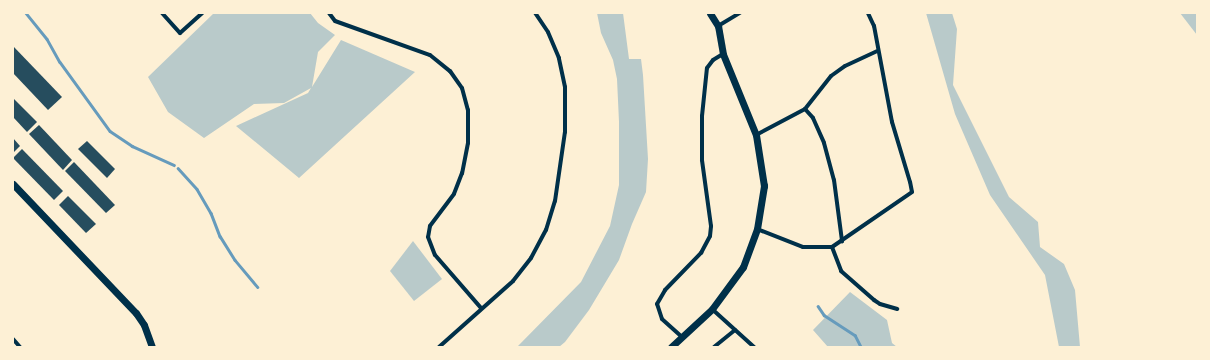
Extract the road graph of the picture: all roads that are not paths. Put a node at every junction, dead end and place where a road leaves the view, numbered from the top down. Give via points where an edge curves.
1 (162, 13) edge
2 (202, 13) edge
3 (329, 13) edge
4 (535, 13) edge
5 (710, 13) edge
6 (740, 13) edge
7 (868, 13) edge
8 (718, 26) junction
9 (877, 51) junction
10 (724, 54) junction
11 (805, 109) junction
12 (756, 135) junction
13 (13, 184) edge
14 (757, 229) junction
15 (842, 241) junction
16 (832, 247) junction
17 (481, 308) junction
18 (712, 309) junction
19 (897, 309) dead end
20 (735, 330) junction
21 (682, 337) junction
22 (13, 339) edge
23 (20, 347) edge
24 (152, 347) edge
25 (439, 347) edge
26 (671, 347) edge
27 (714, 347) edge
28 (754, 347) edge

1 - 2 street via 180,32
3 - 17 street via 335,21 430,55 450,72 462,88 468,110 468,136 462,173 454,194 430,226 428,237 436,255
4 - 17 street via 548,32 559,58 565,87 565,132 555,202 546,230 531,258 513,281
5 - 8 street
6 - 8 street
7 - 9 street via 874,26
8 - 10 street
9 - 11 street via 845,66 831,76
9 - 15 street via 892,122 912,192
10 - 12 street
10 - 21 street via 713,60 707,68 702,116 701,153 711,226 710,236 701,253 665,290 657,304 662,319
11 - 12 street
11 - 15 street via 813,118 824,142 834,180
12 - 14 street via 764,186
13 - 24 street via 136,313 144,325
14 - 16 street via 803,247
14 - 18 street via 742,267
15 - 16 street
16 - 19 street via 841,271 874,300
17 - 25 street
18 - 20 street
18 - 21 street
20 - 27 street
20 - 28 street
21 - 26 street
22 - 23 street

